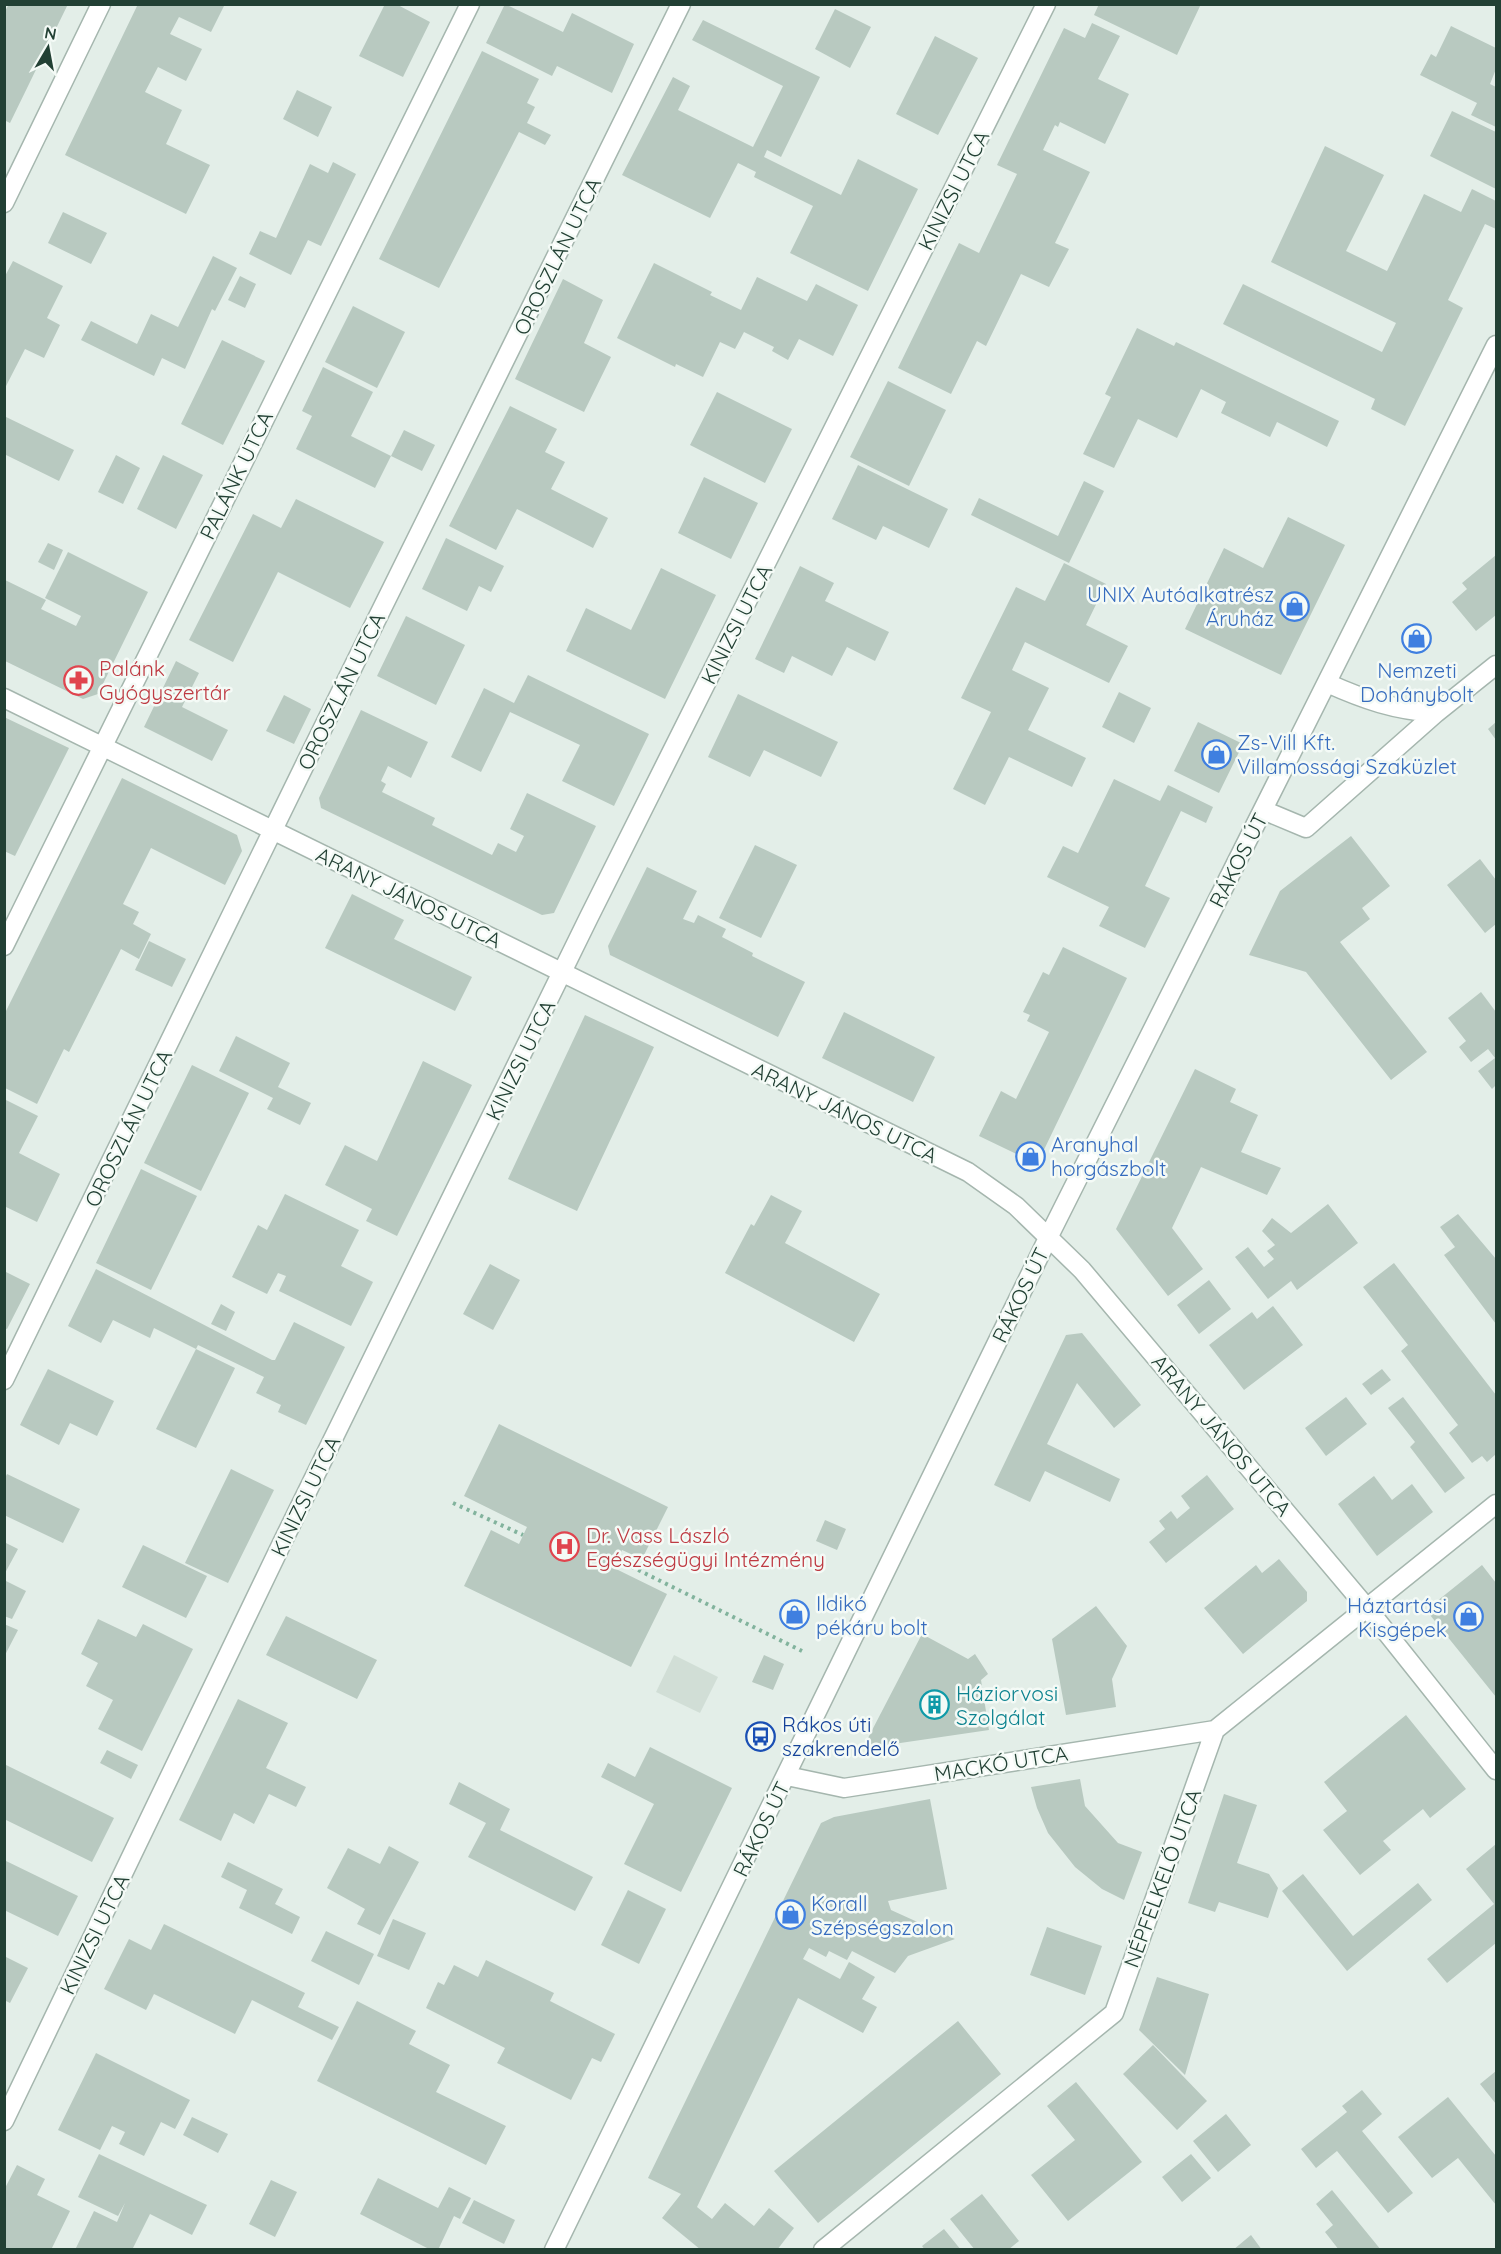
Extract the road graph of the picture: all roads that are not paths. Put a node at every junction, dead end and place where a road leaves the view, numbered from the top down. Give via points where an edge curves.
1 (101, 4) edge
2 (470, 4) edge
3 (681, 4) edge
4 (1046, 4) edge
5 (4, 203) edge
6 (1497, 345) edge
7 (1497, 665) edge
8 (1327, 683) junction
9 (4, 698) edge
10 (1436, 713) junction
11 (102, 746) junction
12 (1263, 810) junction
13 (273, 831) junction
14 (4, 946) edge
15 (562, 973) junction
16 (1049, 1236) junction
17 (4, 1380) edge
18 (1497, 1504) edge
19 (1367, 1608) junction
20 (1215, 1730) junction
21 (1497, 1770) edge
22 (787, 1776) junction
23 (4, 2121) edge
24 (554, 2250) edge
25 (823, 2250) edge

1 - 5 street
2 - 11 street, PALÁNK UTCA
3 - 13 street, OROSZLÁN UTCA
4 - 15 street, KINIZSI UTCA
6 - 8 street, RÁKOS ÚT
7 - 10 street
8 - 10 street via 1380,705
8 - 12 street, RÁKOS ÚT
9 - 11 street, ARANY JÁNOS UTCA
10 - 12 street via 1306,828
11 - 13 street, ARANY JÁNOS UTCA
11 - 14 street, PALÁNK UTCA
12 - 16 street, RÁKOS ÚT
13 - 15 street, ARANY JÁNOS UTCA
13 - 17 street, OROSZLÁN UTCA
15 - 16 street, ARANY JÁNOS UTCA via 968,1172 1016,1206
15 - 23 street, KINIZSI UTCA
16 - 19 street, ARANY JÁNOS UTCA via 1098,1288
16 - 22 street, RÁKOS ÚT
18 - 19 street
19 - 20 street
19 - 21 street, ARANY JÁNOS UTCA
20 - 22 street, MACKÓ UTCA via 844,1788
20 - 25 street, NÉPFELKELŐ UTCA via 1114,2013
22 - 24 street, RÁKOS ÚT

